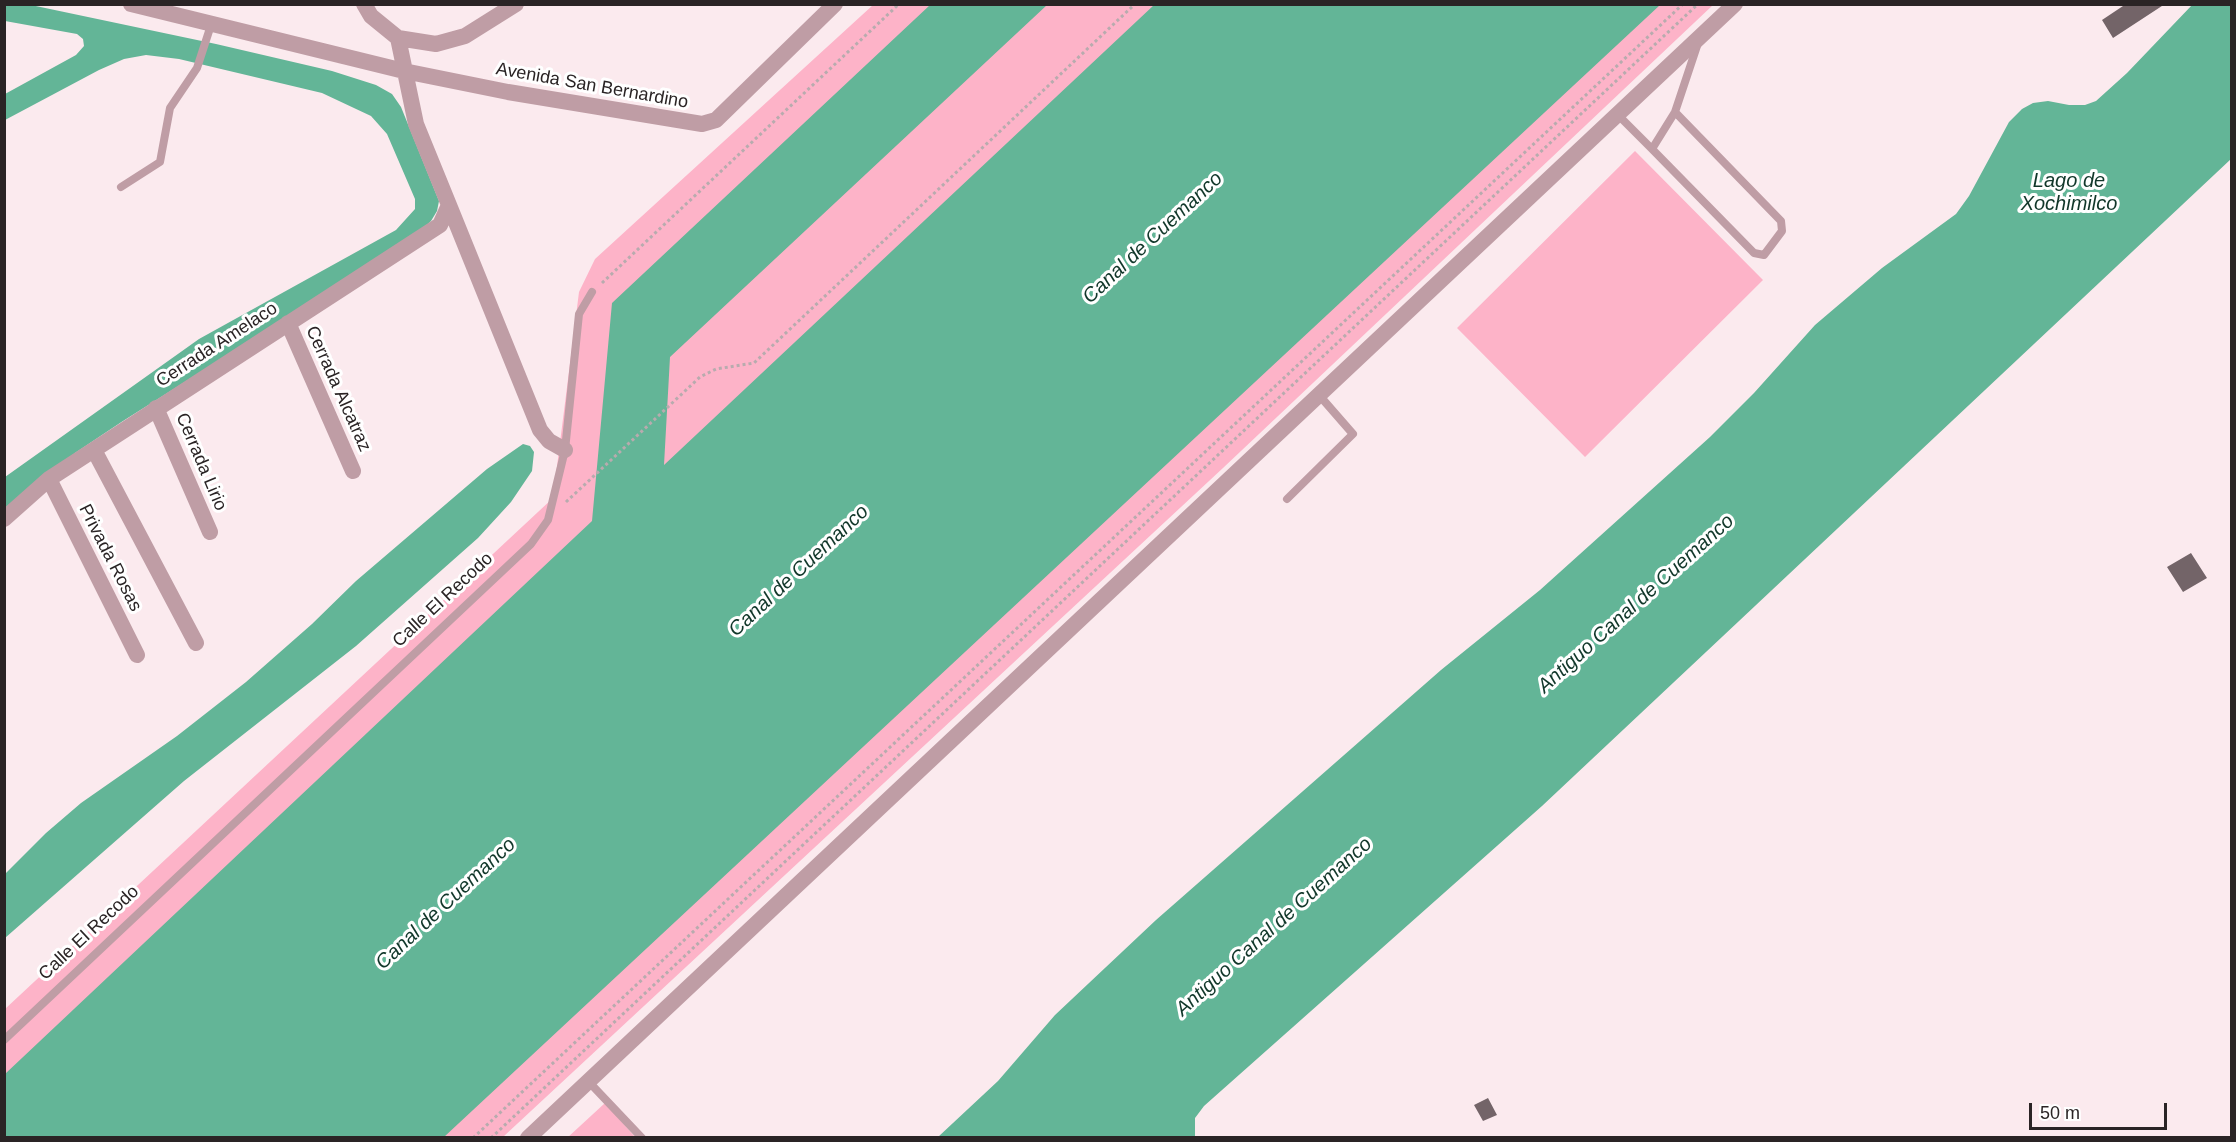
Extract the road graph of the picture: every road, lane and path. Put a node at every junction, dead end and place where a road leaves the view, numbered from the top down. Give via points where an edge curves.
1 (131, 4) edge
2 (364, 4) edge
3 (516, 4) edge
4 (835, 4) edge
5 (899, 4) edge
6 (1135, 4) edge
7 (1683, 4) edge
8 (1698, 4) edge
9 (1735, 4) edge
10 (208, 32) junction
11 (398, 38) junction
12 (1699, 38) junction
13 (404, 71) junction
14 (1675, 112) junction
15 (1618, 115) junction
16 (1652, 149) junction
17 (121, 187) dead end
18 (449, 205) junction
19 (592, 292) joint
20 (288, 323) junction
21 (1319, 395) junction
22 (156, 408) junction
23 (94, 450) junction
24 (565, 450) junction
25 (353, 471) dead end
26 (49, 479) junction
27 (1287, 499) dead end
28 (4, 519) edge
29 (548, 520) junction
30 (210, 532) dead end
31 (196, 643) dead end
32 (137, 655) dead end
33 (4, 1040) edge
34 (588, 1081) junction
35 (473, 1137) edge
36 (491, 1137) edge
37 (528, 1137) edge
38 (642, 1137) edge

1 - 10 street, Avenida San Bernardino
2 - 11 street
3 - 11 street via 465,36 436,44
4 - 13 street, Avenida San Bernardino via 716,120 702,124
5 - 19 path
6 - 29 path via 754,363 716,369 700,377
7 - 35 path
8 - 36 path
9 - 12 street
10 - 13 street, Avenida San Bernardino
10 - 17 lane via 197,68 170,108 160,162
11 - 13 street
12 - 14 lane
12 - 15 street
13 - 18 street via 416,124
14 - 16 lane
14 - 16 lane via 1781,221 1782,231 1764,255 1754,254
15 - 16 lane
15 - 21 street
18 - 20 street, Cerrada Amelaco via 434,229
18 - 24 street via 540,430
19 - 24 lane, Calle El Recodo via 579,314
20 - 22 street, Cerrada Amelaco
20 - 25 street, Cerrada Alcatraz
21 - 27 lane via 1353,434
21 - 34 street
22 - 23 street, Cerrada Amelaco
22 - 30 street, Cerrada Lirio
23 - 26 street, Cerrada Amelaco
23 - 31 street
24 - 29 lane, Calle El Recodo
26 - 28 street, Cerrada Amelaco
26 - 32 street, Privada Rosas
29 - 33 lane, Calle El Recodo via 531,544
34 - 37 street
34 - 38 lane

